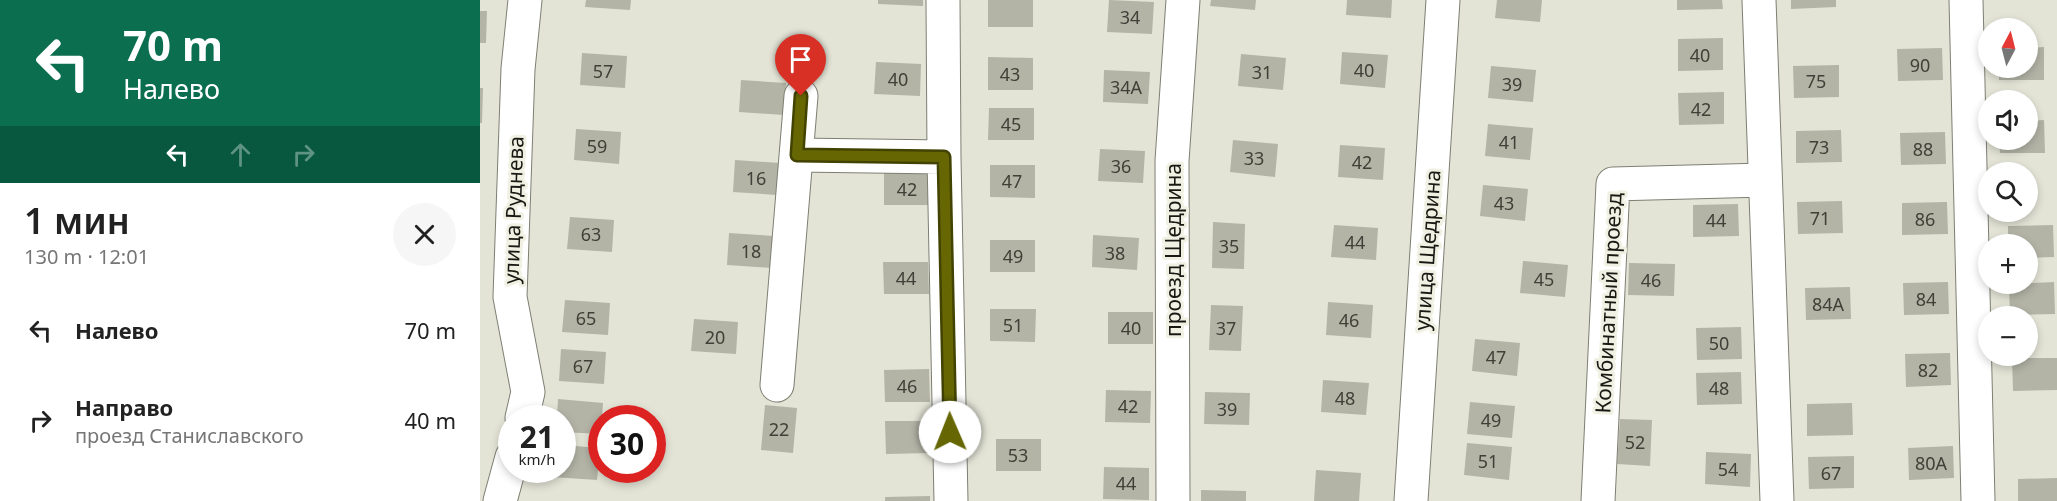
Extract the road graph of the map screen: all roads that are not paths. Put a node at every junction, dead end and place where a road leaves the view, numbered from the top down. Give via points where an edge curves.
1 (525, 0) edge
2 (943, 0) edge
3 (1183, 0) edge
4 (1443, 0) edge
5 (1759, 0) edge
6 (1966, 0) edge
7 (801, 96) dead end
8 (797, 155) junction
9 (944, 157) junction
10 (1765, 180) junction
11 (777, 385) dead end
12 (525, 405) edge
13 (505, 483) edge
14 (500, 501) edge
15 (951, 501) edge
16 (1173, 501) edge
17 (1411, 501) edge
18 (1598, 501) edge
19 (1777, 501) edge
20 (1978, 501) edge

1 - 12 street, улица Руднева via 518,69 510,297 528,392
2 - 9 street
3 - 16 street, проезд Щедрина via 1172,161
4 - 17 street, улица Щедрина
5 - 10 street
6 - 20 street
7 - 8 street
8 - 9 street
8 - 11 street
9 - 15 street
10 - 18 street, Комбинатный проезд via 1613,184
10 - 19 street
13 - 14 street

